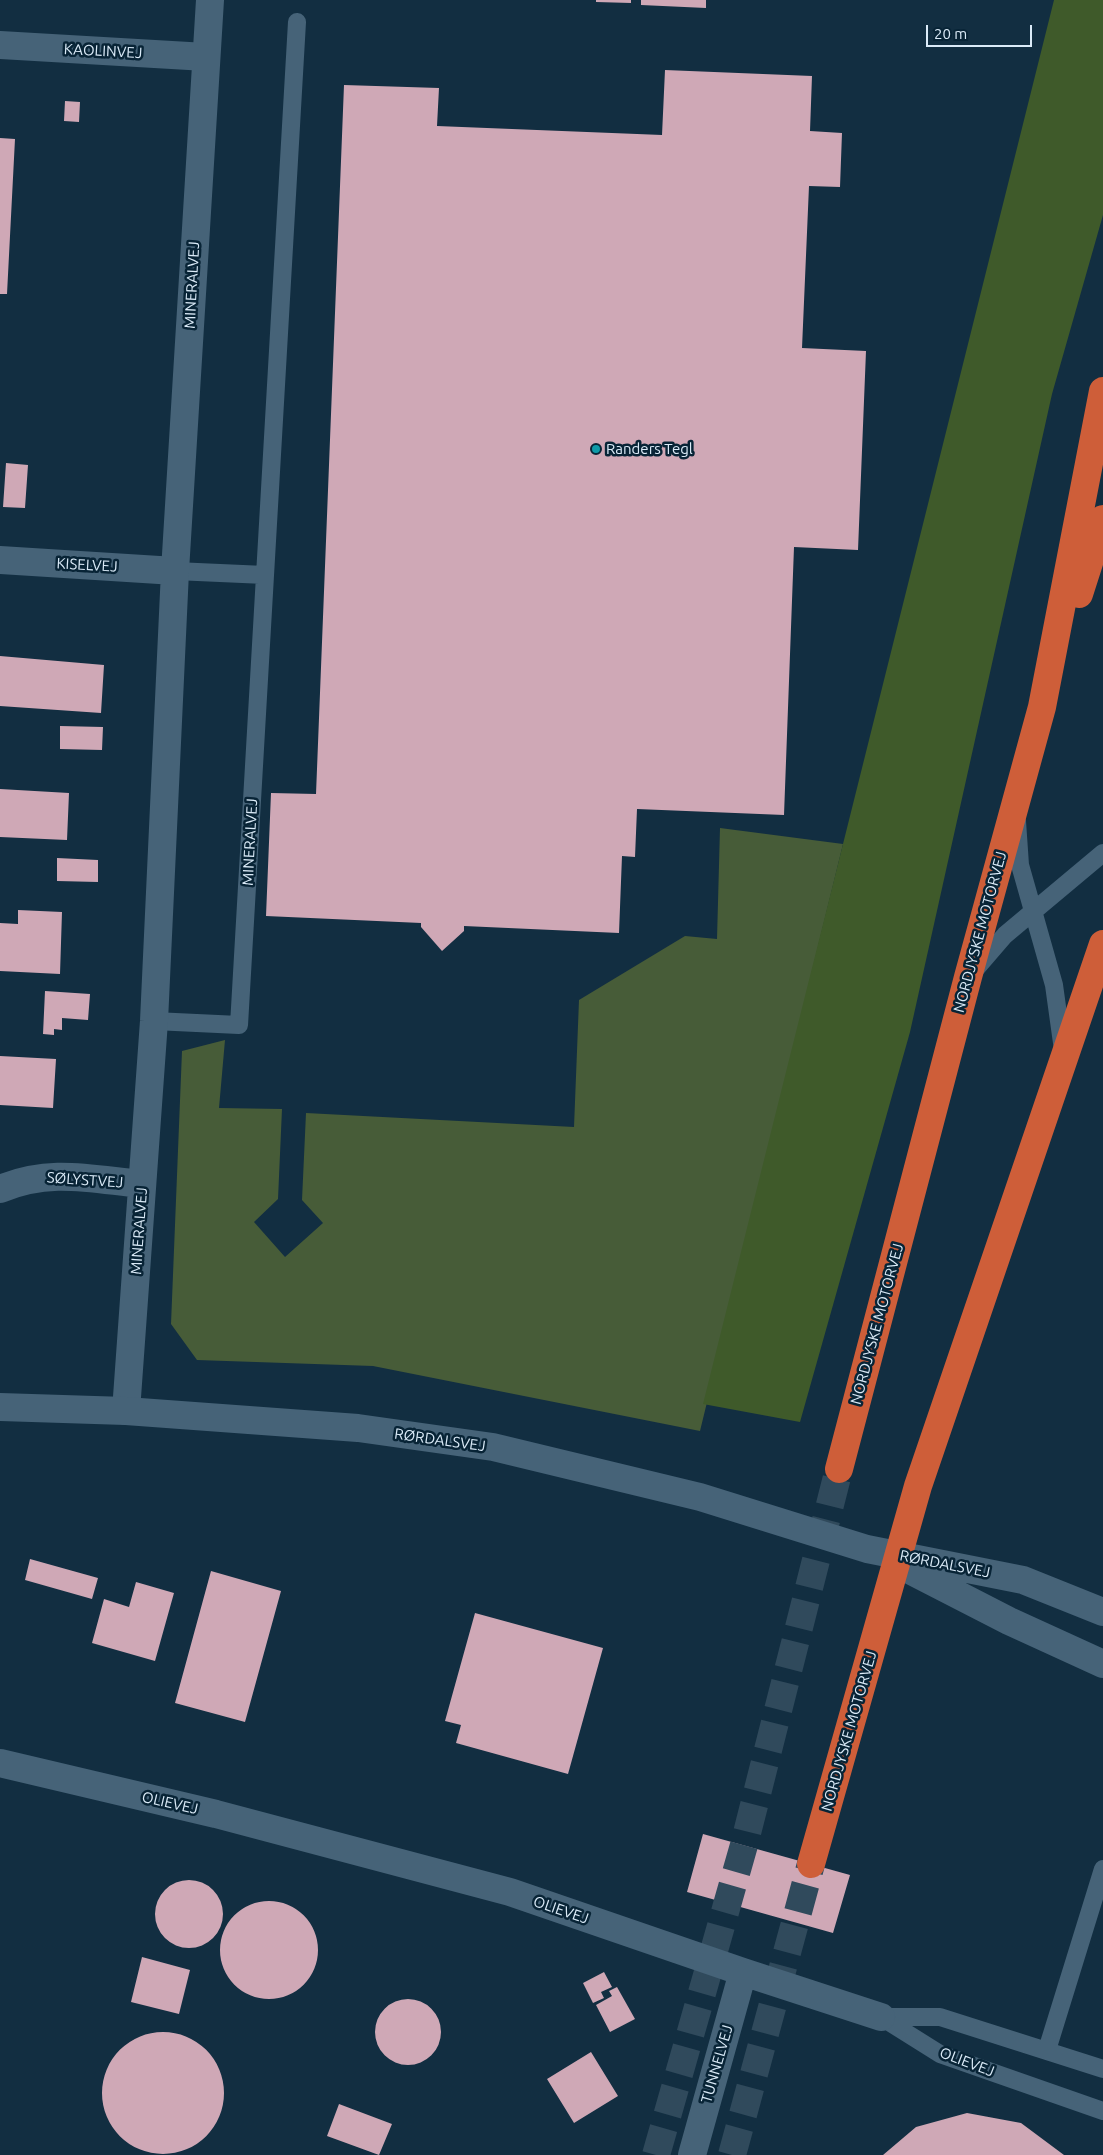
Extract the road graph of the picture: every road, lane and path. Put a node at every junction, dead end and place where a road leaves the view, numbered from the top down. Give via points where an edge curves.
1 (210, 0) edge
2 (298, 22) dead end
3 (0, 46) edge
4 (206, 57) junction
5 (1102, 397) edge
6 (1103, 519) edge
7 (0, 560) edge
8 (175, 571) junction
9 (265, 576) junction
10 (1042, 707) junction
11 (1015, 804) junction
12 (1103, 853) edge
13 (1034, 911) junction
14 (1103, 944) edge
15 (968, 976) junction
16 (1103, 983) edge
17 (154, 1021) junction
18 (1064, 1059) junction
19 (142, 1184) junction
20 (0, 1189) edge
21 (0, 1407) edge
22 (126, 1411) junction
23 (839, 1469) tunnel mouth
24 (867, 1548) junction
25 (1103, 1612) edge
26 (1103, 1664) edge
27 (0, 1763) edge
28 (811, 1864) tunnel mouth
29 (1103, 1869) edge
30 (743, 1972) junction
31 (882, 2017) junction
32 (1047, 2050) junction
33 (1103, 2069) edge
34 (1103, 2111) edge
35 (692, 2155) edge

1 - 4 street, MINERALVEJ
2 - 9 lane, MINERALVEJ
3 - 4 street, KAOLINVEJ
4 - 8 street, MINERALVEJ
5 - 10 highway, NORDJYSKE MOTORVEJ
6 - 10 highway
7 - 8 street, KISELVEJ
8 - 9 lane
8 - 17 street, MINERALVEJ
9 - 17 lane, MINERALVEJ via 239,1024
10 - 11 highway, NORDJYSKE MOTORVEJ
11 - 13 lane via 1020,865
11 - 15 highway, NORDJYSKE MOTORVEJ
12 - 13 lane
13 - 15 lane via 1005,934
13 - 18 lane via 1054,985
14 - 18 highway, NORDJYSKE MOTORVEJ
15 - 23 highway, NORDJYSKE MOTORVEJ
16 - 18 highway
17 - 19 street, MINERALVEJ
18 - 28 highway, NORDJYSKE MOTORVEJ via 918,1486
19 - 20 street, SØLYSTVEJ via 56,1175 28,1178
19 - 22 street, MINERALVEJ
21 - 22 street, RØRDALSVEJ
22 - 24 street, RØRDALSVEJ via 358,1428 493,1447 700,1497
24 - 25 street, RØRDALSVEJ via 1024,1580
24 - 26 street, RØRDALSVEJ
27 - 30 street, OLIEVEJ via 216,1814 510,1892
29 - 32 lane
30 - 31 street, OLIEVEJ
30 - 35 street, TUNNELVEJ
31 - 32 lane via 940,2016
31 - 34 lane, OLIEVEJ via 940,2054
32 - 33 lane

